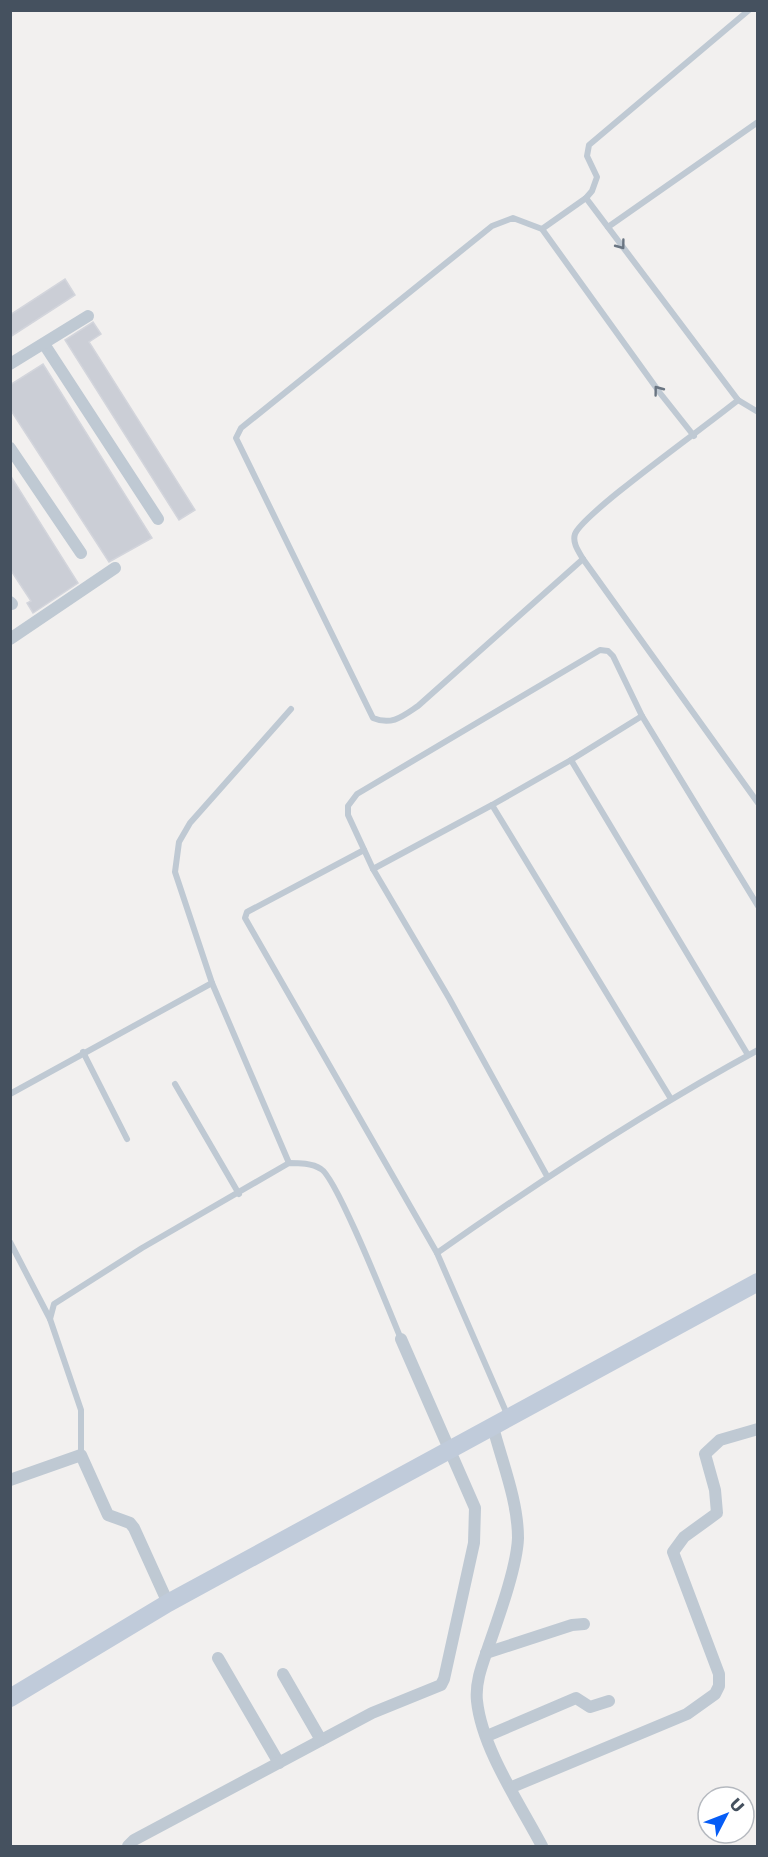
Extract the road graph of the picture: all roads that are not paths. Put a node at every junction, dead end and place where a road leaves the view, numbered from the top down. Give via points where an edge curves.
1 (749, 10) edge
2 (758, 122) edge
3 (586, 198) junction
4 (608, 227) junction
5 (542, 229) junction
6 (88, 316) dead end
7 (44, 344) junction
8 (10, 364) edge
9 (738, 400) junction
10 (758, 412) edge
11 (694, 436) junction
12 (10, 448) edge
13 (158, 519) dead end
14 (81, 553) dead end
15 (583, 559) junction
16 (115, 568) dead end
17 (10, 639) edge
18 (291, 709) dead end
19 (642, 716) junction
20 (571, 760) junction
21 (758, 803) edge
22 (492, 805) junction
23 (364, 850) junction
24 (373, 869) junction
25 (758, 906) edge
26 (212, 984) junction
27 (758, 1050) edge
28 (82, 1052) junction
29 (748, 1055) junction
30 (176, 1084) dead end
31 (10, 1094) edge
32 (671, 1099) junction
33 (127, 1139) dead end
34 (289, 1163) junction
35 (547, 1176) junction
36 (239, 1194) junction
37 (10, 1242) edge
38 (437, 1253) junction
39 (758, 1282) edge
40 (50, 1319) junction
41 (401, 1339) joint
42 (494, 1426) junction
43 (758, 1429) edge
44 (455, 1446) junction
45 (81, 1455) junction
46 (10, 1480) edge
47 (168, 1603) junction
48 (584, 1624) dead end
49 (486, 1653) junction
50 (218, 1658) dead end
51 (283, 1674) dead end
52 (10, 1698) edge
53 (609, 1701) dead end
54 (487, 1736) junction
55 (321, 1740) junction
56 (279, 1763) junction
57 (512, 1787) junction
58 (128, 1846) edge
59 (542, 1846) edge

1 - 3 lane via 589,145 587,156 597,177
2 - 4 lane
3 - 4 lane
3 - 5 lane
4 -> 9 lane
11 -> 5 lane
5 - 15 lane via 513,218 492,226 241,428 236,443 373,717 380,721 393,721 418,706
6 - 7 street
7 - 8 street
7 - 13 street
9 - 10 lane
9 - 11 lane
11 - 15 lane via 579,528 574,540
12 - 14 street
15 - 21 lane
16 - 17 street
18 - 26 lane via 190,823 179,842 176,872
19 - 20 lane
19 - 23 lane via 613,656 600,650 357,794 348,806 348,815
19 - 25 lane
20 - 22 lane
20 - 29 lane
22 - 24 lane
22 - 32 lane
23 - 24 lane
23 - 38 lane via 247,912 245,918
24 - 35 lane
26 - 28 lane
26 - 34 lane
27 - 29 lane
28 - 31 lane
28 - 33 lane
29 - 32 lane
30 - 36 lane
32 - 35 lane
34 - 36 lane
34 - 41 lane via 314,1166 327,1174
35 - 38 lane
36 - 40 lane via 61,1297 51,1309
37 - 40 lane
38 - 42 lane
39 - 42 street
40 - 45 lane via 81,1410
41 - 44 street
42 - 44 street
42 - 49 street via 518,1539
43 - 57 street via 720,1440 705,1454 717,1513 684,1537 673,1552 719,1674 715,1694 687,1714
44 - 47 street
44 - 55 street via 477,1521 444,1679 441,1684
45 - 46 street
45 - 47 street via 108,1515 134,1528
47 - 52 street
48 - 49 street
49 - 54 street via 477,1699
50 - 56 street
51 - 55 street
53 - 54 street via 590,1707 576,1698
54 - 57 street
55 - 56 street
56 - 58 street
57 - 59 street

